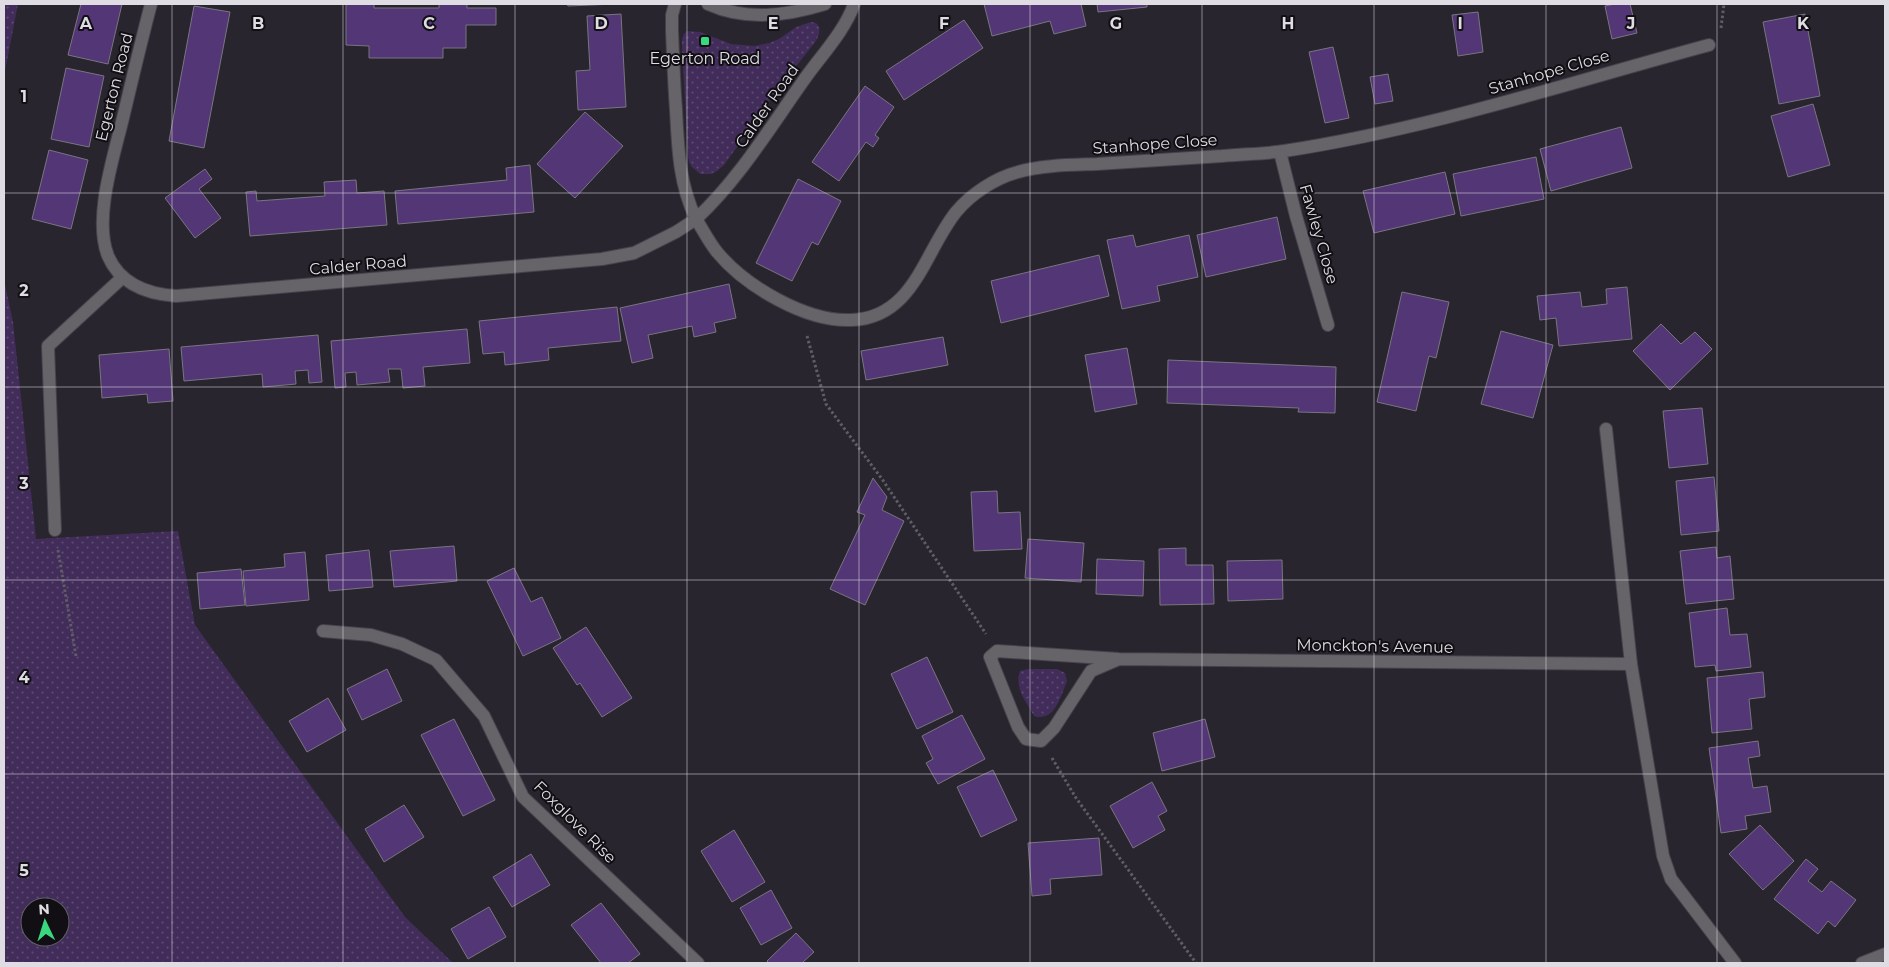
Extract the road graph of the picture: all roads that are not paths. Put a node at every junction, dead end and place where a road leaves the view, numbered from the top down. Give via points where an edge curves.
1 (151, 4) edge
2 (675, 4) edge
3 (708, 4) edge
4 (825, 4) edge
5 (854, 4) edge
6 (1709, 45) dead end
7 (1280, 152) junction
8 (108, 178) joint
9 (696, 219) junction
10 (123, 277) junction
11 (1328, 325) dead end
12 (1606, 429) dead end
13 (55, 530) road end
14 (323, 632) dead end
15 (1119, 659) junction
16 (1631, 664) junction
17 (1885, 954) edge
18 (698, 963) edge
19 (1735, 963) edge
20 (1862, 963) edge

1 - 8 street, Egerton Road
2 - 9 street via 672,30 677,142 682,178
3 - 4 street via 744,15 766,15
5 - 9 street, Calder Road via 748,161
6 - 7 street, Stanhope Close via 1407,127
7 - 9 street, Stanhope Close via 1062,166 1005,176 974,195 958,210 909,290 877,316 848,320 800,310 744,279 716,251
7 - 11 street, Fawley Close
8 - 10 street, Calder Road via 104,199 104,241 108,255
9 - 10 street, Calder Road via 634,253 602,259 176,296 136,287
10 - 13 street via 48,346
12 - 16 street
14 - 18 street, Foxglove Rise via 371,634 436,660 484,716 523,797
15 - 15 street, Monckton's Avenue via 997,651 990,657 1018,727 1026,739 1042,741 1091,671
15 - 16 street, Monckton's Avenue
16 - 19 street via 1663,856 1671,879
17 - 20 street

